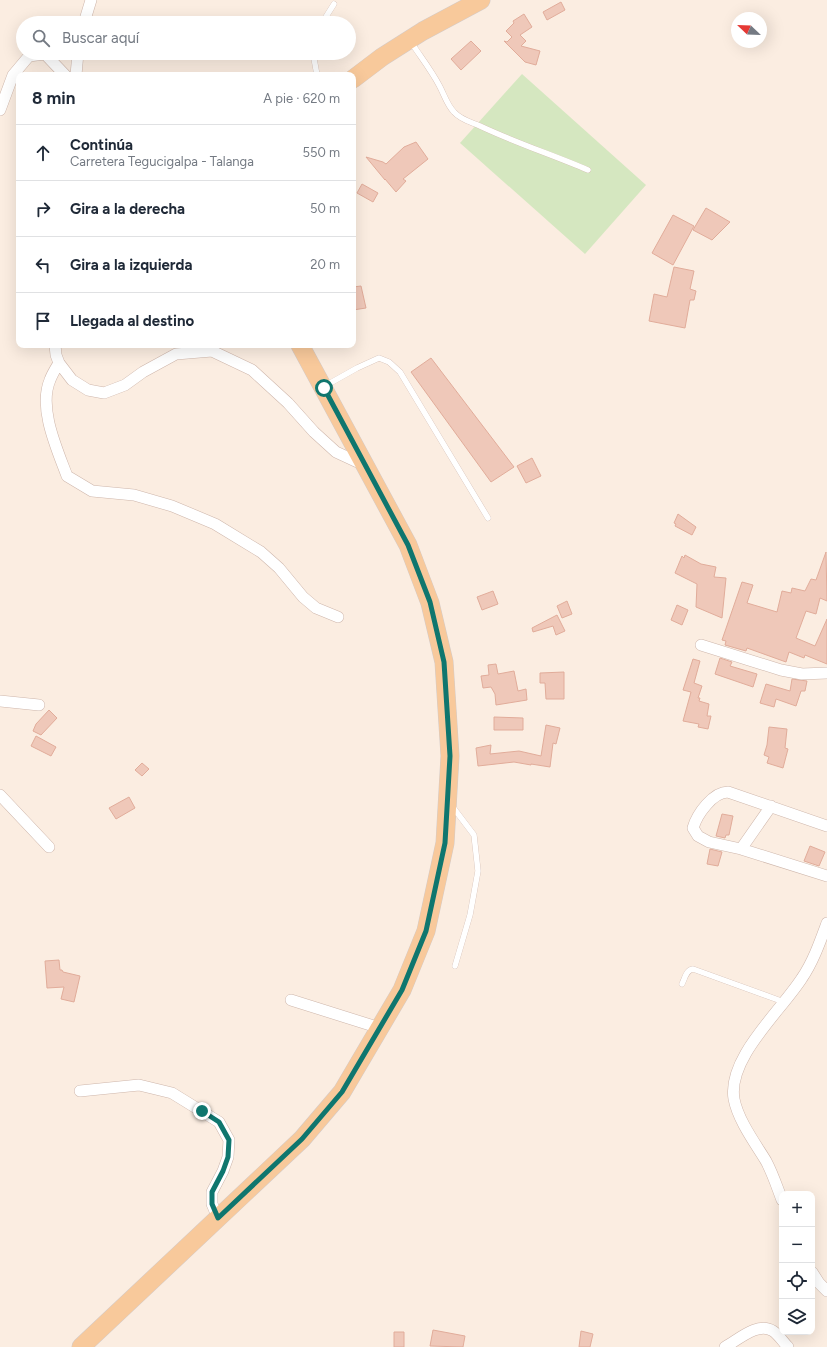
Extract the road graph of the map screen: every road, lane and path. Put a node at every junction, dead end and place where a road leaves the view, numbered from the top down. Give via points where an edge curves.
1 (91, 0) edge
2 (481, 0) edge
3 (334, 4) dead end
4 (86, 16) edge
5 (326, 16) edge
6 (409, 40) junction
7 (26, 60) edge
8 (51, 60) edge
9 (77, 60) edge
10 (314, 60) edge
11 (62, 72) edge
12 (76, 72) edge
13 (316, 72) edge
14 (356, 77) edge
15 (0, 110) edge
16 (588, 170) dead end
17 (55, 348) edge
18 (302, 348) edge
19 (59, 363) junction
20 (324, 388) junction
21 (367, 466) junction
22 (488, 518) dead end
23 (338, 617) dead end
24 (701, 645) dead end
25 (827, 674) edge
26 (0, 701) edge
27 (39, 705) dead end
28 (0, 795) edge
29 (447, 799) junction
30 (771, 806) junction
31 (827, 826) edge
32 (49, 847) dead end
33 (741, 850) junction
34 (827, 876) edge
35 (827, 923) edge
36 (455, 966) dead end
37 (682, 984) dead end
38 (291, 1000) dead end
39 (784, 1002) junction
40 (380, 1028) junction
41 (80, 1091) dead end
42 (779, 1191) edge
43 (218, 1218) junction
44 (815, 1277) edge
45 (827, 1291) edge
46 (81, 1347) edge
47 (725, 1347) edge
48 (788, 1347) edge

1 - 4 street
2 - 6 main road
3 - 5 lane
6 - 14 main road
6 - 16 lane via 439,85 448,105 464,120
7 - 15 street via 13,75
8 - 11 street
9 - 12 street
10 - 13 lane
17 - 19 street
18 - 20 main road
19 - 21 street via 72,380 88,390 104,393 125,385 142,372 176,354 212,350 252,370 336,452
19 - 23 street via 49,380 46,402 51,430 67,476 92,491 134,495 172,506 215,524 261,552 316,608
20 - 21 main road
20 - 22 lane via 379,358 390,362 400,372
21 - 29 main road via 408,545 430,602 444,662 450,756
24 - 25 street via 781,670 802,674
26 - 27 street
28 - 32 street
29 - 36 lane via 474,835 478,871 470,915
29 - 40 main road via 445,843 426,931 402,990
30 - 31 street
30 - 33 street
30 - 33 street via 723,792 696,818 694,828 698,836
33 - 34 street
35 - 39 street via 803,978
37 - 39 lane via 687,973 693,969
38 - 40 street
39 - 42 street via 745,1053 734,1086 734,1100 739,1114 767,1163
40 - 43 main road via 342,1092 302,1139
41 - 43 street via 139,1085 172,1093 219,1122 229,1140 228,1157 212,1192 212,1204
43 - 46 main road
44 - 45 street
47 - 48 street via 754,1330 764,1328 775,1332

